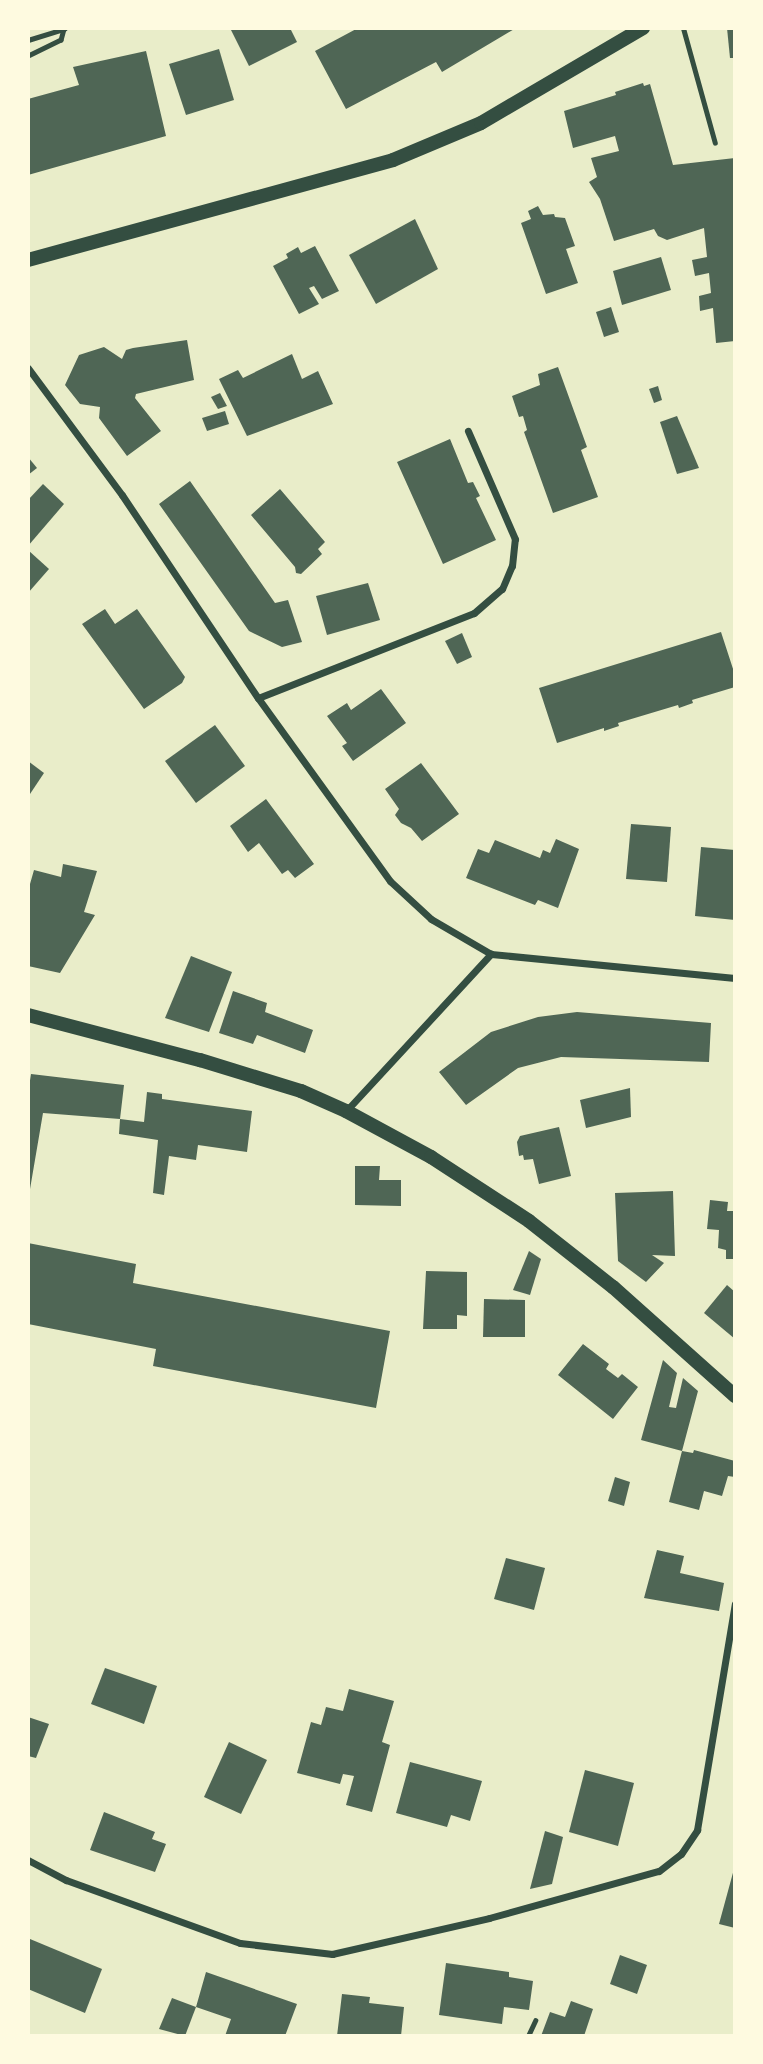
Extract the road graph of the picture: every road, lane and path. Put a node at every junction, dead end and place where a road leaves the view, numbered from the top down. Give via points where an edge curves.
1 (643, 28) edge
2 (683, 28) edge
3 (28, 40) edge
4 (28, 56) edge
5 (715, 143) dead end
6 (28, 260) edge
7 (28, 369) edge
8 (468, 431) dead end
9 (258, 698) junction
10 (491, 954) junction
11 (735, 978) edge
12 (28, 1015) edge
13 (346, 1111) junction
14 (735, 1396) edge
15 (735, 1604) edge
16 (28, 1860) edge
17 (535, 2021) dead end
18 (528, 2036) edge

1 - 6 main road via 481,123 393,160
2 - 5 lane
3 - 4 path via 64,29 61,40
7 - 9 street via 122,495
8 - 9 street via 515,539 512,566 502,589 474,613
9 - 10 street via 390,881 431,919
10 - 11 street
10 - 13 street
12 - 13 main road via 200,1059 301,1091
13 - 14 main road via 431,1157 529,1221 613,1287
15 - 16 street via 697,1830 681,1854 659,1871 489,1918 331,1954 240,1943 66,1880
17 - 18 path

